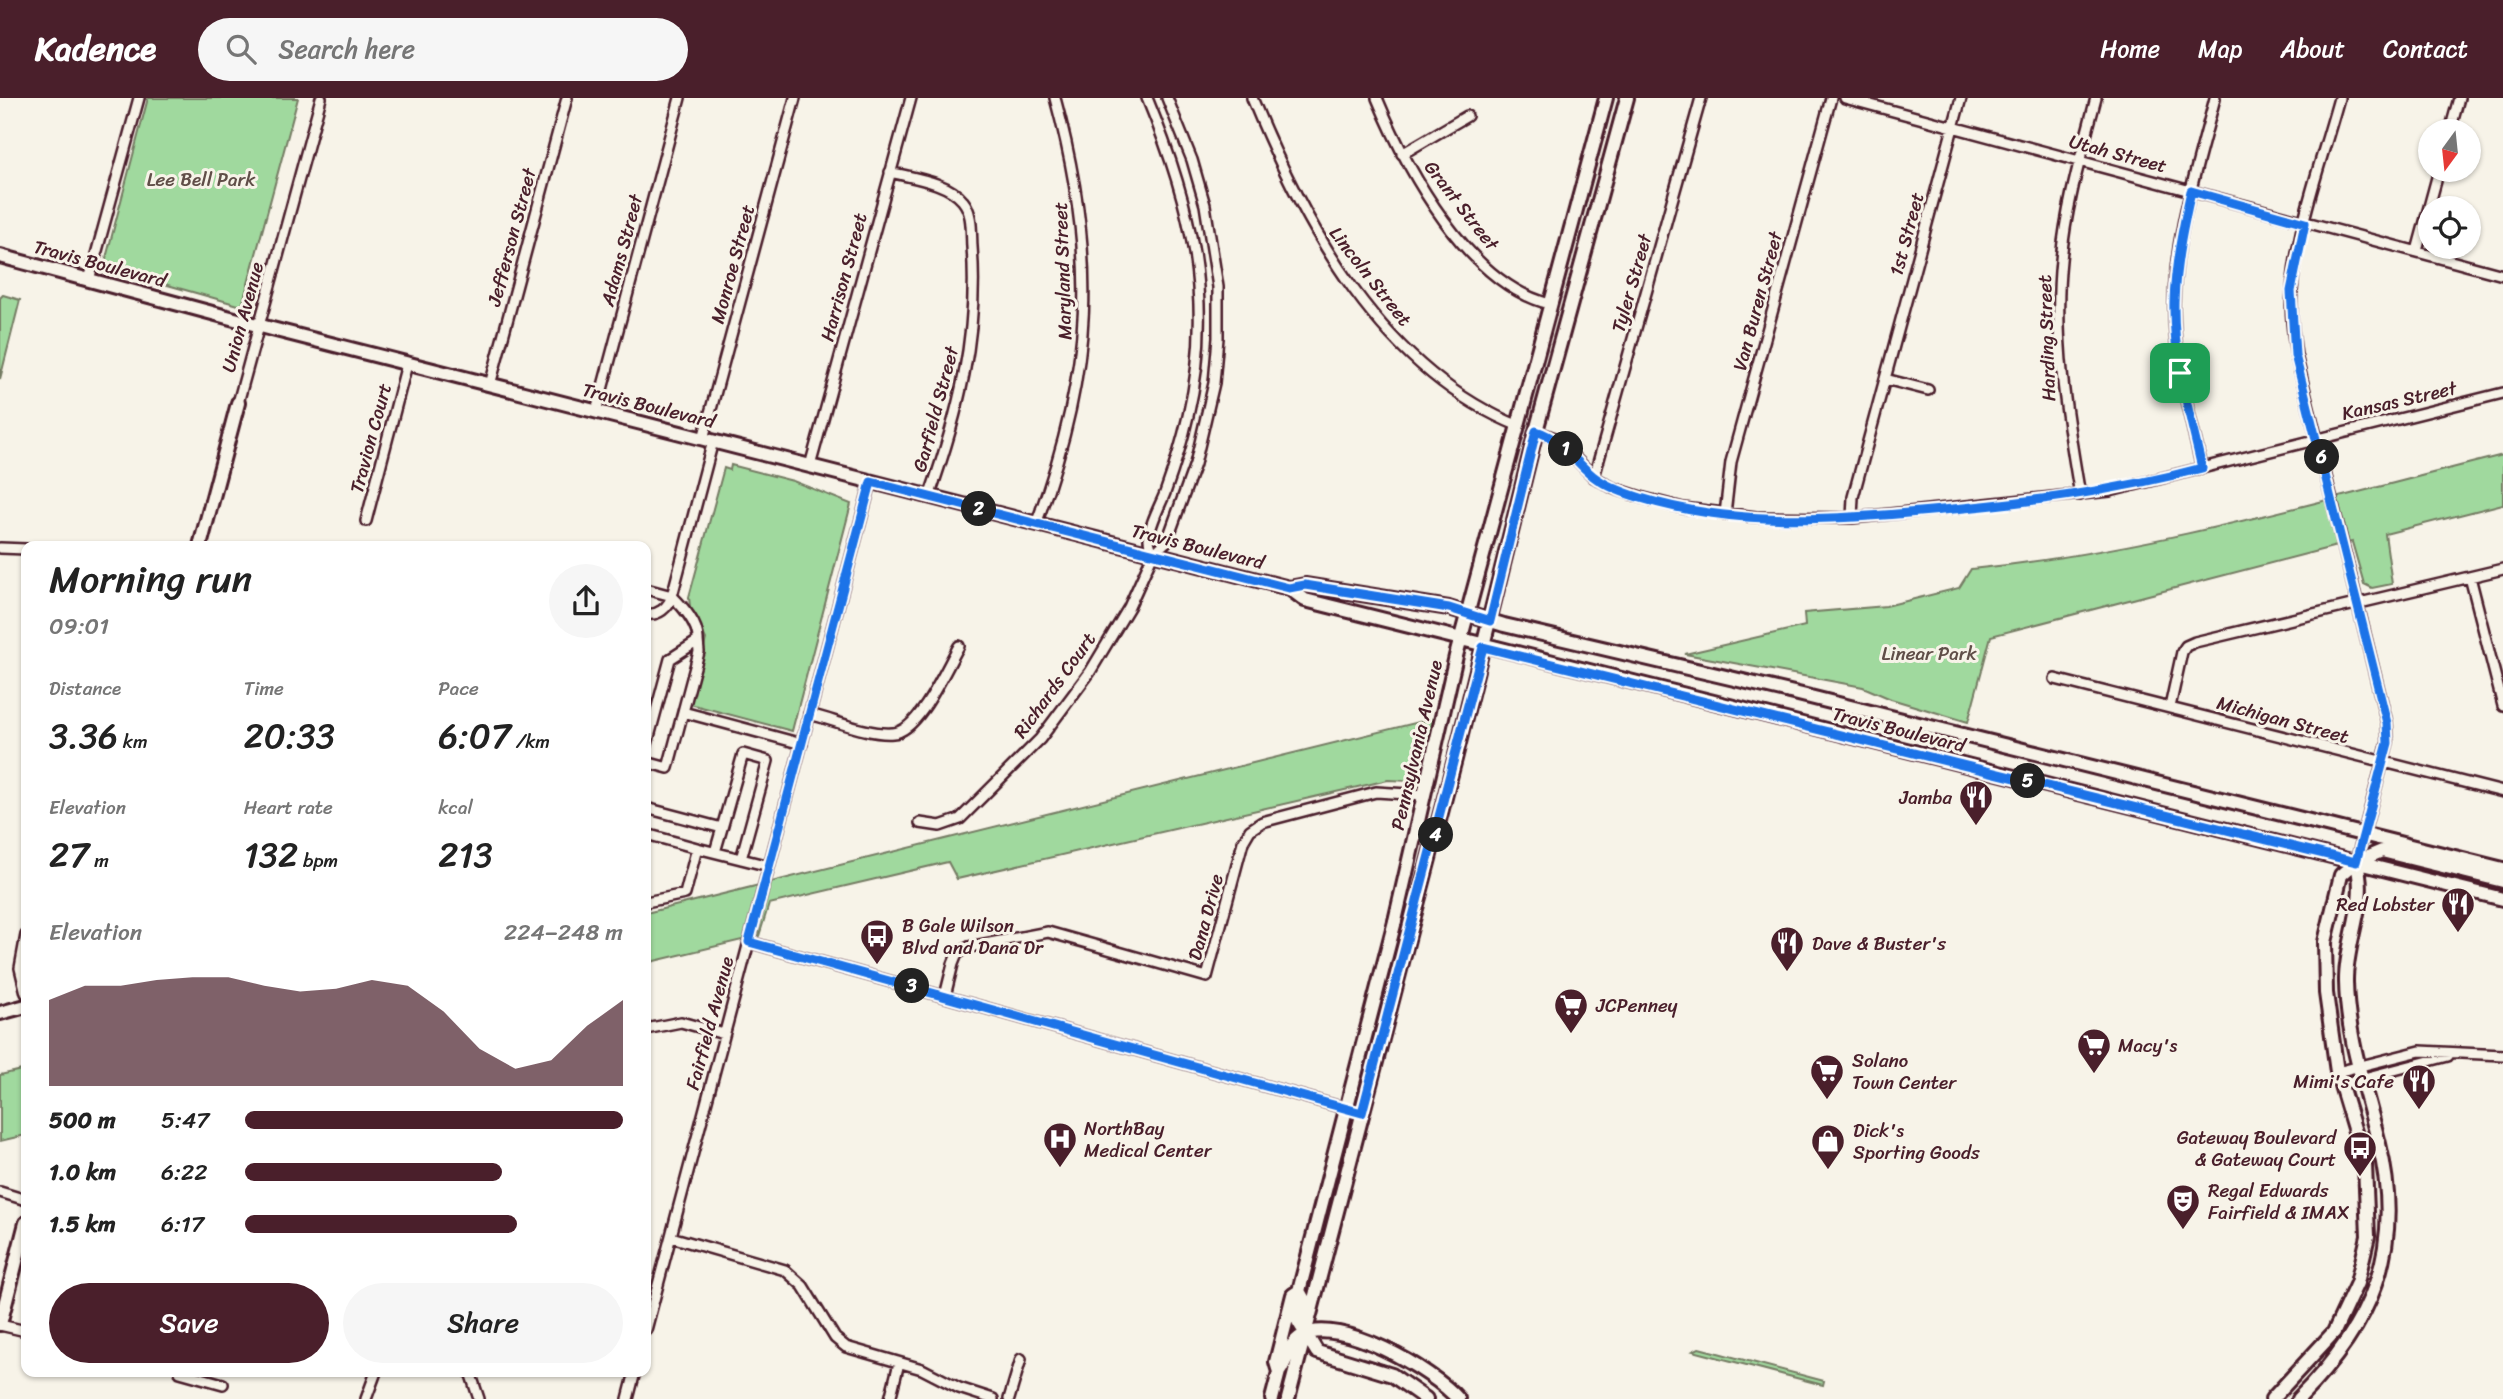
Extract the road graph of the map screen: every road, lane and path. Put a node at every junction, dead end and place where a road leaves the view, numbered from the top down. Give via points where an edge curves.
1 (139, 98) edge
2 (321, 98) edge
3 (567, 98) edge
4 (680, 98) edge
5 (795, 98) edge
6 (911, 98) edge
7 (1055, 98) edge
8 (1147, 98) edge
9 (1167, 98) edge
10 (1252, 98) edge
11 (1377, 98) edge
12 (1606, 98) edge
13 (1627, 98) edge
14 (1701, 98) edge
15 (1831, 98) edge
16 (1845, 98) edge
17 (1962, 98) edge
18 (2096, 98) edge
19 (2216, 98) edge
20 (2339, 98) edge
21 (2459, 98) edge
22 (1467, 116) dead end
23 (2453, 119) edge
24 (1954, 127) junction
25 (1402, 154) junction
26 (2080, 161) junction
27 (890, 172) junction
28 (2436, 182) edge
29 (2191, 191) junction
30 (2305, 223) junction
31 (2417, 251) junction
32 (0, 256) edge
33 (2503, 275) edge
34 (89, 279) junction
35 (1550, 304) junction
36 (260, 326) junction
37 (407, 364) junction
38 (1885, 379) junction
39 (490, 385) junction
40 (1928, 390) dead end
41 (2503, 393) edge
42 (238, 404) joint
43 (596, 412) junction
44 (1519, 426) junction
45 (1536, 431) junction
46 (2317, 437) junction
47 (708, 440) junction
48 (810, 466) junction
49 (2202, 468) junction
50 (1594, 477) junction
51 (871, 482) junction
52 (2080, 495) junction
53 (929, 497) junction
54 (1725, 514) junction
55 (1852, 518) junction
56 (366, 522) dead end
57 (1036, 524) junction
58 (201, 541) edge
59 (0, 548) edge
60 (21, 550) edge
61 (1153, 554) junction
62 (2503, 569) edge
63 (2470, 577) junction
64 (1289, 588) junction
65 (651, 590) edge
66 (671, 596) junction
67 (2357, 604) junction
68 (1468, 614) junction
69 (651, 615) edge
70 (1490, 621) junction
71 (698, 641) junction
72 (1461, 641) junction
73 (959, 646) dead end
74 (1483, 647) junction
75 (2055, 679) dead end
76 (2500, 682) edge
77 (2503, 706) edge
78 (2170, 707) junction
79 (683, 712) junction
80 (809, 714) junction
81 (651, 729) edge
82 (802, 744) junction
83 (651, 763) edge
84 (2383, 764) junction
85 (2503, 792) edge
86 (1424, 795) junction
87 (651, 809) edge
88 (920, 823) dead end
89 (722, 828) junction
90 (2364, 833) junction
91 (651, 835) edge
92 (697, 848) junction
93 (715, 852) junction
94 (741, 859) junction
95 (2356, 862) junction
96 (769, 866) junction
97 (2503, 869) edge
98 (2503, 881) edge
99 (2503, 899) edge
100 (651, 901) edge
101 (749, 942) junction
102 (944, 996) junction
103 (21, 1007) edge
104 (0, 1013) edge
105 (651, 1028) edge
106 (724, 1034) junction
107 (2503, 1055) edge
108 (2359, 1073) junction
109 (2339, 1078) junction
110 (1346, 1107) junction
111 (1362, 1113) junction
112 (0, 1192) edge
113 (21, 1198) edge
114 (671, 1237) junction
115 (21, 1242) edge
116 (1299, 1291) junction
117 (651, 1301) edge
118 (0, 1324) edge
119 (21, 1330) edge
120 (1305, 1334) junction
121 (1021, 1359) dead end
122 (899, 1363) junction
123 (1279, 1372) junction
124 (198, 1377) edge
125 (374, 1377) edge
126 (472, 1377) edge
127 (634, 1377) edge
128 (223, 1384) dead end
129 (366, 1399) edge
130 (479, 1399) edge
131 (628, 1399) edge
132 (890, 1399) edge
133 (993, 1399) edge
134 (1009, 1399) edge
135 (1272, 1399) edge
136 (1287, 1399) edge
137 (1426, 1399) edge
138 (1458, 1399) edge
139 (2272, 1399) edge
140 (2298, 1399) edge

1 - 34 street
2 - 36 street, Union Avenue
3 - 39 street, Jefferson Street
4 - 43 street, Adams Street
5 - 47 street, Monroe Street
6 - 27 street, Harrison Street
7 - 57 street, Maryland Street via 1080,205 1084,332 1071,413
8 - 61 street via 1187,208 1200,308 1196,378 1178,456 1149,537
9 - 61 street via 1205,205 1218,287 1218,338 1214,383 1195,464 1167,541
10 - 44 street, Lincoln Street via 1291,188 1346,279 1389,331 1444,384 1475,406
11 - 25 street, Grant Street
12 - 35 main road, Pennsylvania Avenue
13 - 45 main road, Pennsylvania Avenue
14 - 50 street, Tyler Street
15 - 54 street, Van Buren Street via 1731,462
16 - 24 street, Utah Street
17 - 24 street, 1st Street
18 - 26 street, Harding Street
19 - 29 street
20 - 30 street
21 - 23 street
22 - 25 street
24 - 26 street, Utah Street
24 - 38 street, 1st Street
25 - 35 street, Grant Street via 1471,251 1514,291
26 - 29 street, Utah Street
26 - 52 street, Harding Street via 2061,262 2059,312
27 - 48 street, Harrison Street
27 - 53 street, Garfield Street via 955,192 970,218 974,276 968,360 949,440
28 - 31 street
29 - 30 street, Utah Street
29 - 49 street via 2179,246 2174,305 2180,373
30 - 31 street, Utah Street
30 - 46 street via 2291,291 2292,324 2295,355
31 - 33 street, Utah Street
32 - 34 main road, Travis Boulevard
34 - 36 main road, Travis Boulevard
35 - 44 main road, Pennsylvania Avenue
36 - 37 main road, Travis Boulevard
36 - 42 street, Union Avenue
37 - 39 main road, Travis Boulevard
37 - 56 street, Travion Court
38 - 40 street
38 - 55 street, 1st Street via 1853,497
39 - 43 main road, Travis Boulevard
41 - 46 street, Kansas Street
42 - 58 main road, Union Avenue
43 - 47 main road, Travis Boulevard
44 - 68 main road, Pennsylvania Avenue
45 - 50 street, Kansas Street via 1555,438
45 - 70 main road, Pennsylvania Avenue
46 - 49 street, Kansas Street
46 - 67 street
47 - 48 main road, Travis Boulevard
47 - 66 street, Monroe Street
48 - 51 main road, Travis Boulevard
49 - 52 street, Kansas Street
50 - 54 street, Kansas Street via 1644,498
51 - 53 main road, Travis Boulevard
51 - 80 street, Fairfield Avenue
52 - 55 street, Kansas Street
53 - 57 main road, Travis Boulevard
54 - 55 street, Kansas Street
57 - 61 main road, Travis Boulevard
59 - 60 street
61 - 64 main road, Travis Boulevard
61 - 88 street, Richards Court via 1129,607 1090,672 1040,739 960,819 940,826
62 - 63 street
63 - 67 street
63 - 76 street
64 - 68 main road, Travis Boulevard via 1305,585
64 - 72 main road, Travis Boulevard via 1305,600
65 - 66 street
66 - 69 street via 664,608
66 - 71 street via 696,629
67 - 78 street via 2186,646
67 - 84 street via 2387,723
68 - 70 main road, Travis Boulevard
68 - 72 main road, Pennsylvania Avenue
70 - 74 main road, Pennsylvania Avenue
70 - 90 main road, Travis Boulevard
71 - 79 street
71 - 81 street via 670,659
72 - 74 main road, Travis Boulevard
72 - 86 main road, Pennsylvania Avenue
73 - 80 street via 906,730 893,734 874,731
74 - 95 main road, Travis Boulevard
74 - 111 main road, Pennsylvania Avenue
75 - 78 street, Michigan Street
76 - 77 street
78 - 84 street, Michigan Street
79 - 82 street
79 - 83 street via 668,768
80 - 82 street, Fairfield Avenue
82 - 96 street, Fairfield Avenue
84 - 85 street, Michigan Street
84 - 90 street
86 - 102 street, Dana Drive via 1376,792 1262,822 1250,830 1207,977 1048,932 969,947 957,954
86 - 110 main road, Pennsylvania Avenue
87 - 89 street
89 - 93 street
89 - 94 street via 743,754 768,761
90 - 95 street
90 - 97 main road, Travis Boulevard
91 - 92 street
92 - 93 street
92 - 100 street via 685,894
93 - 94 street
94 - 96 street
95 - 98 main road via 2382,851
95 - 99 main road, Travis Boulevard
95 - 108 main road via 2362,881 2346,983
95 - 109 main road via 2342,875 2325,942 2329,1036
96 - 101 street, Fairfield Avenue
101 - 102 street
101 - 106 street, Fairfield Avenue
102 - 110 street
103 - 104 main road
105 - 106 street via 681,1022
106 - 114 street, Fairfield Avenue
107 - 108 street via 2452,1054
108 - 109 street
108 - 140 main road via 2385,1174 2388,1224 2382,1266 2347,1345
109 - 139 main road via 2367,1178 2369,1214 2363,1264 2334,1332
110 - 111 street
110 - 116 main road, Pennsylvania Avenue
111 - 120 main road, Pennsylvania Avenue
112 - 113 street
114 - 117 street, Fairfield Avenue
114 - 122 street via 785,1270 813,1300 835,1338 859,1352
115 - 118 main road
116 - 120 main road via 1303,1298 1298,1321
116 - 123 main road, Pennsylvania Avenue via 1293,1295 1276,1362
118 - 119 street
120 - 123 main road via 1291,1344
120 - 136 main road, Pennsylvania Avenue
120 - 137 main road via 1317,1352 1392,1375
120 - 138 main road via 1322,1331 1400,1355
121 - 134 street
122 - 132 street
122 - 133 street
123 - 135 main road, Pennsylvania Avenue
124 - 128 street
125 - 129 street
126 - 130 street
127 - 131 street

